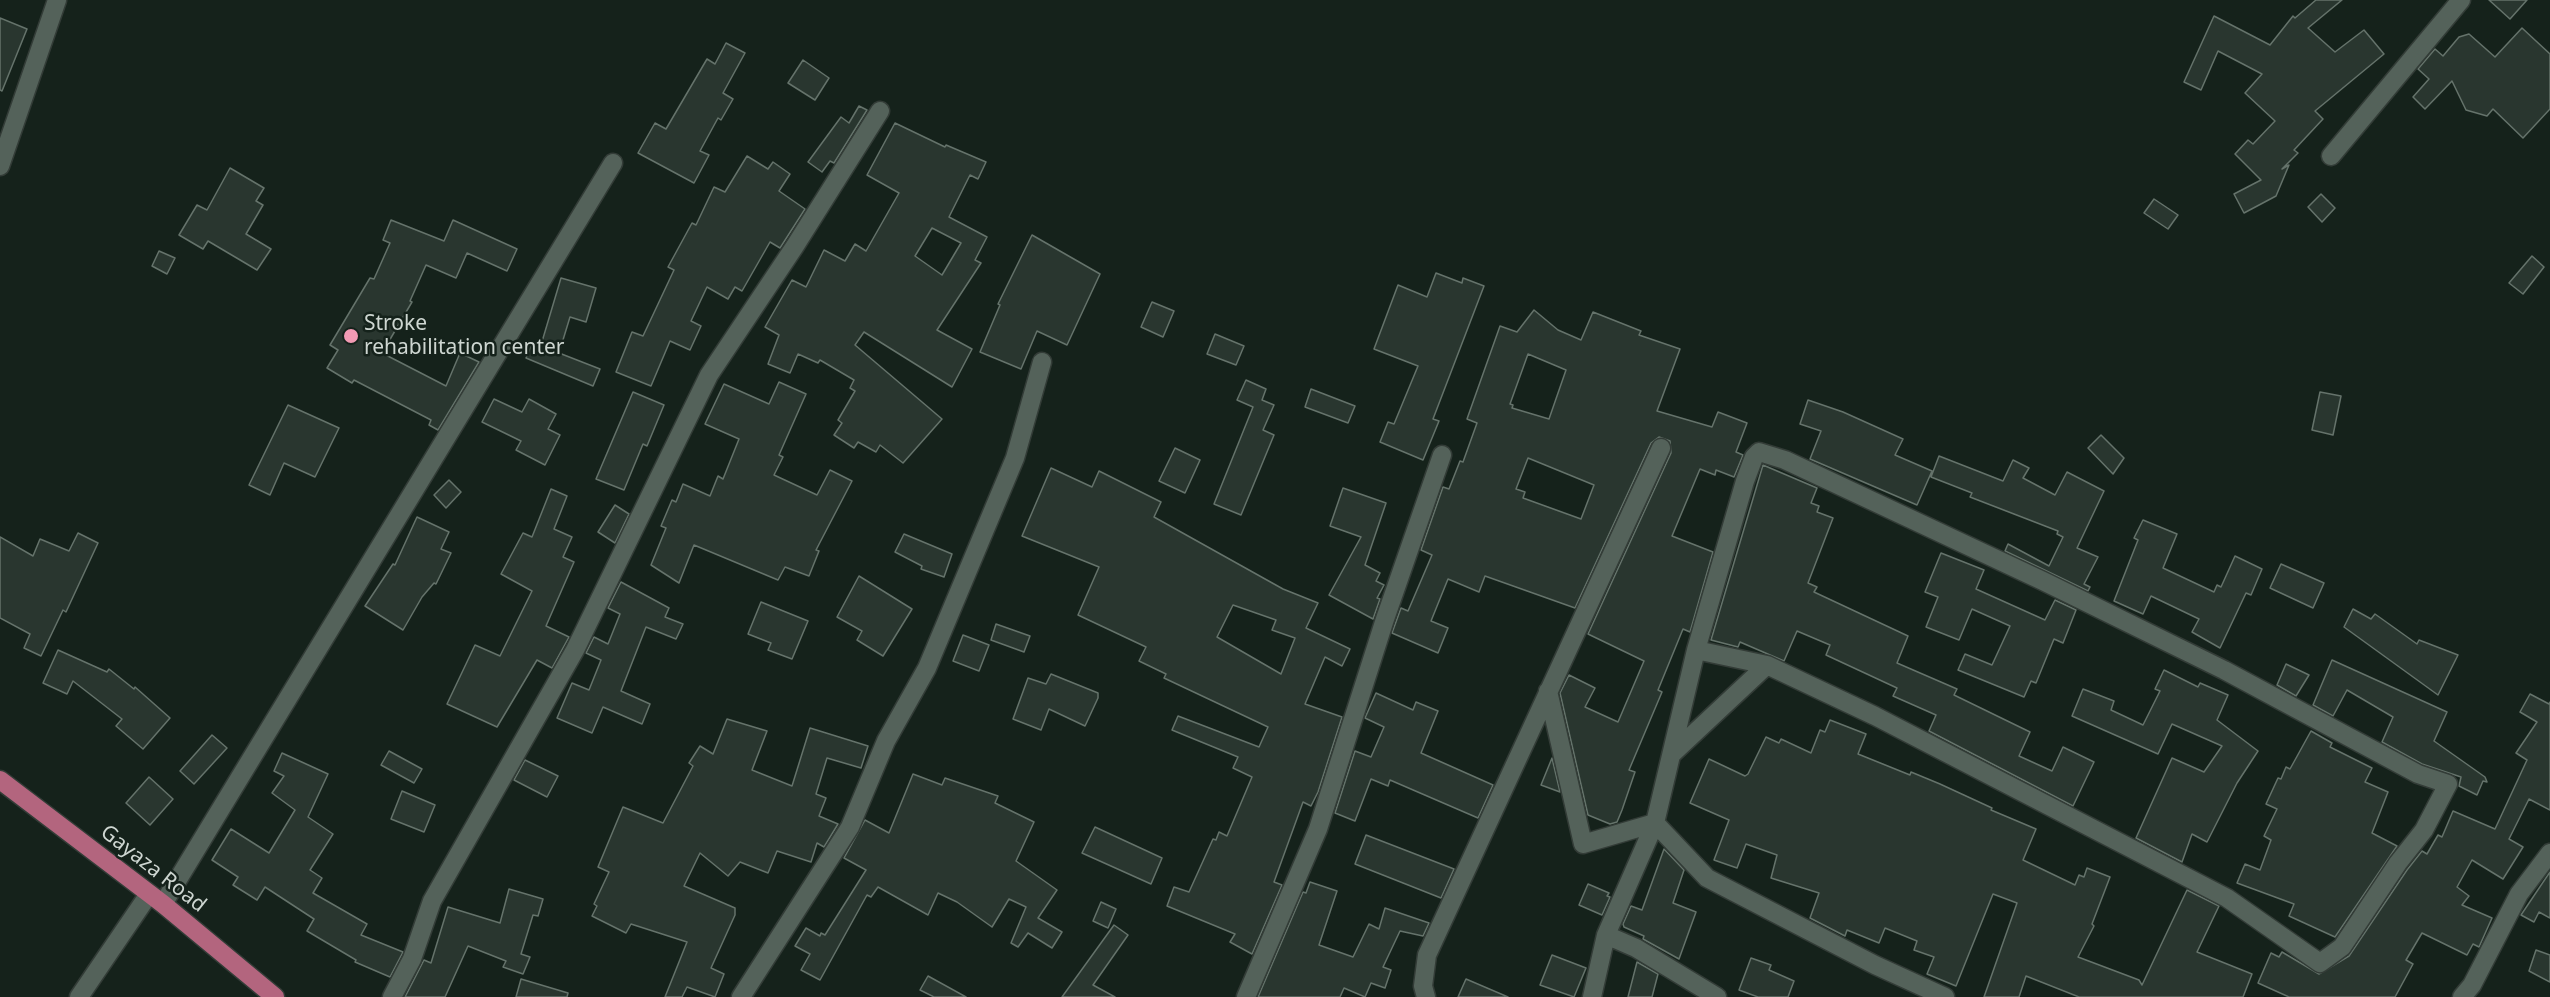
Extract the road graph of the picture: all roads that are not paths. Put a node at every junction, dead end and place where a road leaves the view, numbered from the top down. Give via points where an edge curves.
1 (57, 0) edge
2 (2461, 0) edge
3 (880, 111) dead end
4 (2331, 156) dead end
5 (613, 163) dead end
6 (0, 166) edge
7 (1042, 362) dead end
8 (1661, 448) dead end
9 (1442, 455) dead end
10 (1696, 650) junction
11 (1767, 665) junction
12 (1548, 691) junction
13 (1672, 754) junction
14 (0, 780) edge
15 (1655, 823) junction
16 (2550, 853) edge
17 (156, 899) junction
18 (1606, 935) junction
19 (79, 997) edge
20 (275, 997) edge
21 (392, 997) edge
22 (741, 997) edge
23 (1246, 997) edge
24 (1426, 997) edge
25 (1592, 997) edge
26 (1717, 997) edge
27 (1945, 997) edge
28 (2462, 997) edge

1 - 6 street
2 - 4 street
3 - 21 street via 709,375 575,650 432,902 412,959
5 - 17 street
7 - 22 street via 1015,458 927,668 886,741 850,827
8 - 12 street
9 - 23 street via 1318,829
10 - 11 street
10 - 11 street via 1745,481 1754,457 1759,452 1768,453 2043,580 2224,670 2418,774 2448,784 2424,830 2342,947 2320,963 2227,898 1875,716
10 - 13 street
11 - 13 street
12 - 15 street via 1583,844
12 - 24 street via 1427,955 1423,986
13 - 15 street
14 - 17 main road, Gayaza Road
15 - 18 street
15 - 27 street via 1707,878
16 - 28 street via 2519,894
17 - 19 street
17 - 20 main road, Gayaza Road
18 - 25 street
18 - 26 street via 1636,948

